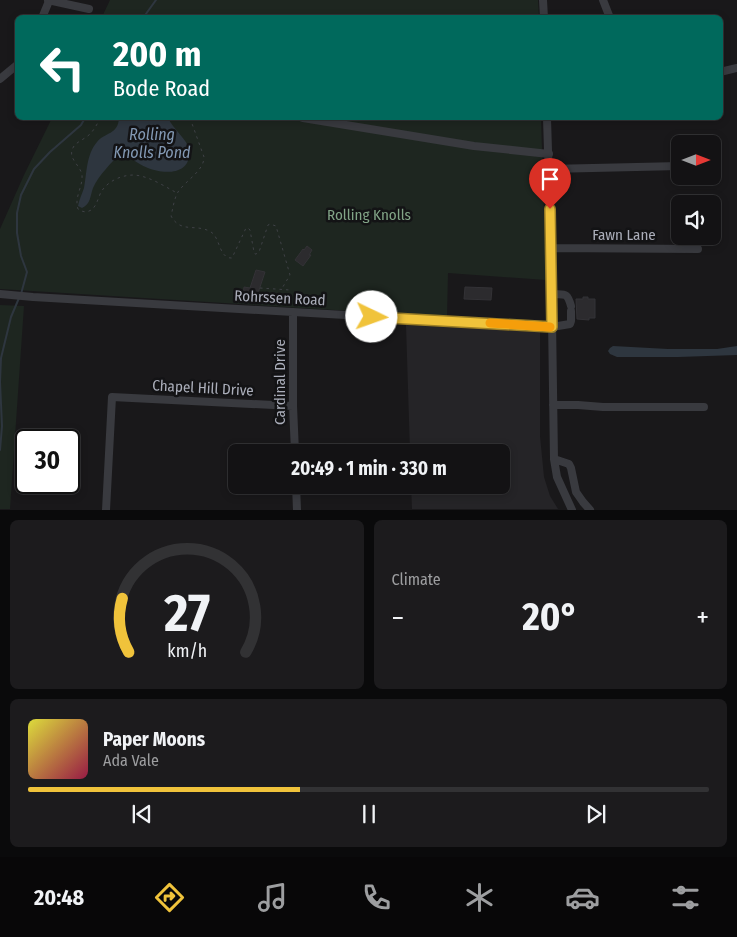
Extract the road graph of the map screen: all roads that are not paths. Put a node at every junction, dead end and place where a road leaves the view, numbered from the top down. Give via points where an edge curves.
1 (48, 0) edge
2 (543, 0) edge
3 (603, 0) edge
4 (89, 9) dead end
5 (43, 15) edge
6 (544, 15) edge
7 (609, 15) edge
8 (15, 66) edge
9 (737, 68) edge
10 (723, 71) edge
11 (0, 79) edge
12 (315, 120) edge
13 (547, 120) edge
14 (549, 154) junction
15 (671, 166) edge
16 (549, 169) junction
17 (551, 248) junction
18 (698, 249) dead end
19 (0, 294) edge
20 (551, 294) junction
21 (293, 312) junction
22 (552, 327) junction
23 (553, 405) junction
24 (293, 406) junction
25 (704, 407) dead end
26 (295, 444) edge
27 (554, 459) junction
28 (296, 494) edge
29 (106, 510) edge
30 (297, 510) edge
31 (572, 510) edge
32 (590, 510) edge

1 - 4 street
1 - 5 street
2 - 6 street
3 - 7 street
8 - 11 street
9 - 10 street
12 - 14 street via 474,146
13 - 14 street
14 - 16 street
15 - 16 street
16 - 17 street
17 - 18 street, Fawn Lane
17 - 20 street
19 - 21 street, Rohrssen Road
20 - 22 street
20 - 22 street via 566,295 572,308 570,324
21 - 22 street, Rohrssen Road
21 - 24 street, Cardinal Drive
22 - 23 street
23 - 25 street
23 - 27 street
24 - 26 street, Cardinal Drive
24 - 29 street, Chapel Hill Drive via 112,397
27 - 31 street via 557,477
27 - 32 street via 569,464 576,492
28 - 30 street

